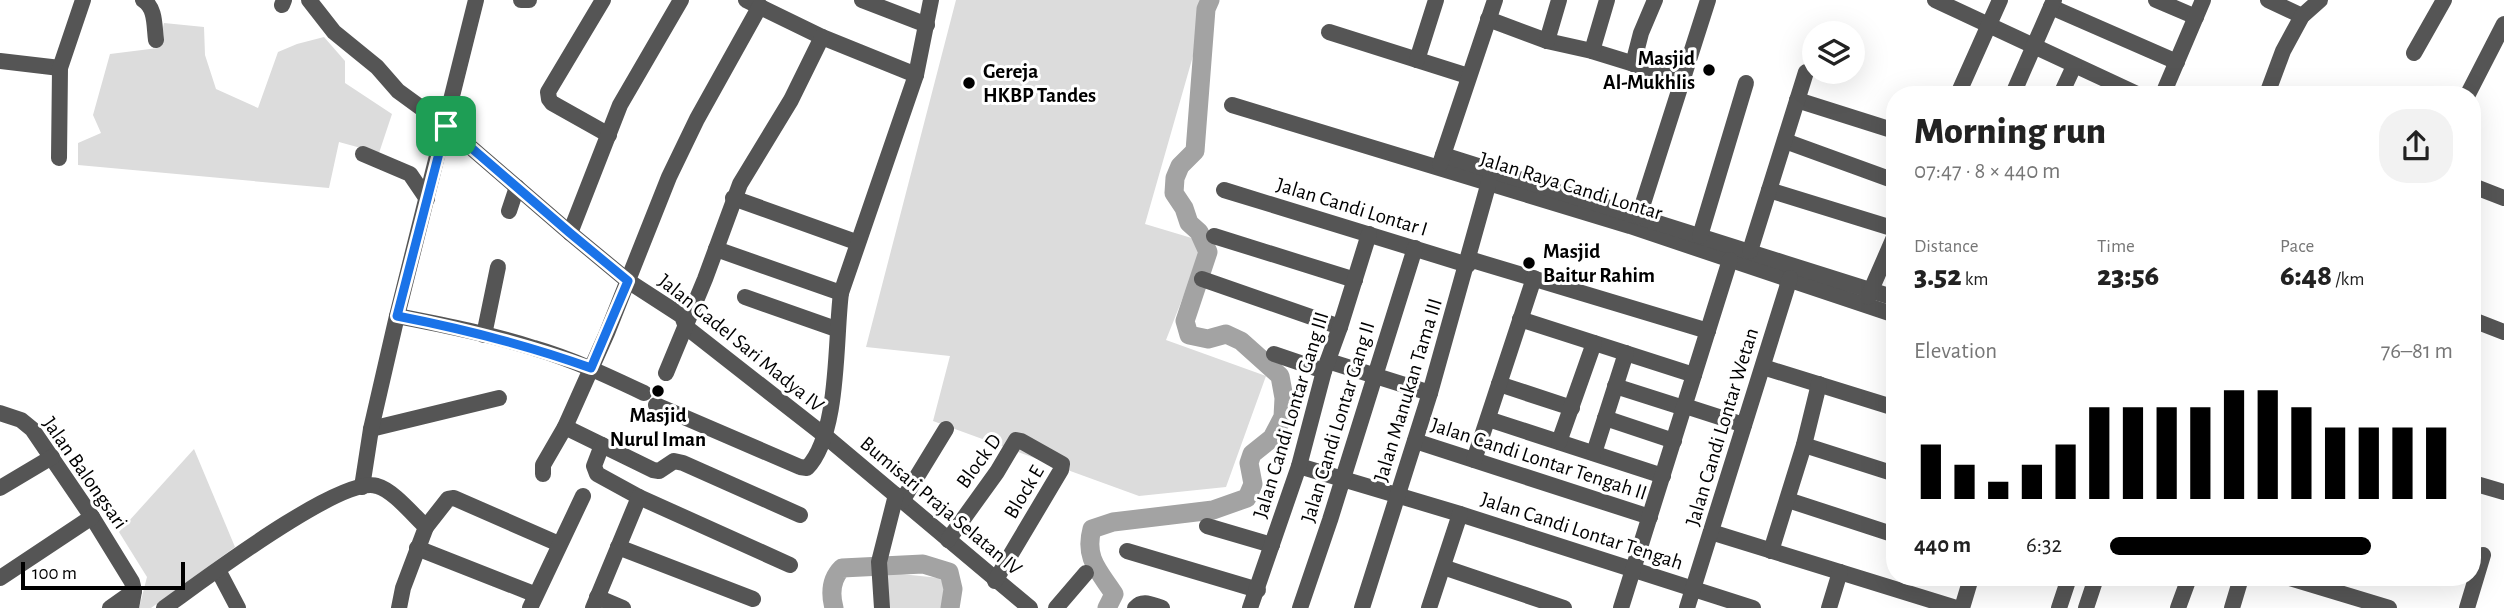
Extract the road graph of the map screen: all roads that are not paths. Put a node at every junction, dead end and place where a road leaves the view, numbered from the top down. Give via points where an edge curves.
1 (83, 0) edge
2 (143, 0) edge
3 (309, 0) edge
4 (476, 0) edge
5 (521, 0) edge
6 (529, 0) edge
7 (603, 0) edge
8 (681, 0) edge
9 (862, 0) edge
10 (931, 0) edge
11 (1436, 0) edge
12 (1495, 0) edge
13 (1559, 0) edge
14 (1607, 0) edge
15 (1656, 0) edge
16 (1708, 0) edge
17 (1935, 0) edge
18 (2000, 0) edge
19 (2156, 0) edge
20 (2203, 0) edge
21 (2268, 0) edge
22 (2320, 0) edge
23 (2444, 0) edge
24 (753, 3) edge
25 (2053, 3) edge
26 (2302, 16) junction
27 (2196, 17) junction
28 (1488, 19) junction
29 (1989, 24) junction
30 (2504, 24) edge
31 (927, 25) junction
32 (1329, 32) dead end
33 (822, 37) junction
34 (156, 40) dead end
35 (1547, 41) junction
36 (2033, 48) junction
37 (1592, 51) junction
38 (2414, 54) dead end
39 (1417, 60) junction
40 (0, 61) edge
41 (2177, 62) junction
42 (1633, 64) junction
43 (2074, 65) junction
44 (60, 68) junction
45 (916, 75) junction
46 (1468, 76) junction
47 (1683, 79) junction
48 (1746, 83) dead end
49 (1802, 84) edge
50 (1962, 86) edge
51 (2016, 86) edge
52 (2065, 86) edge
53 (2109, 86) edge
54 (2166, 86) edge
55 (2270, 86) edge
56 (2472, 86) edge
57 (1797, 100) junction
58 (1232, 105) dead end
59 (446, 126) junction
60 (1886, 128) edge
61 (609, 135) junction
62 (1784, 141) junction
63 (363, 154) dead end
64 (59, 158) dead end
65 (1441, 161) junction
66 (1886, 178) edge
67 (1489, 182) junction
68 (1512, 183) junction
69 (517, 187) junction
70 (2481, 189) edge
71 (1224, 190) dead end
72 (1769, 190) junction
73 (733, 198) junction
74 (2504, 198) edge
75 (427, 199) junction
76 (509, 211) dead end
77 (1605, 212) junction
78 (1639, 216) junction
79 (1886, 226) edge
80 (1660, 230) junction
81 (570, 233) junction
82 (1368, 234) junction
83 (1214, 236) dead end
84 (1696, 239) junction
85 (856, 243) junction
86 (1415, 248) junction
87 (716, 249) junction
88 (1750, 251) junction
89 (1886, 256) edge
90 (1730, 260) junction
91 (1468, 262) junction
92 (498, 267) dead end
93 (1534, 278) junction
94 (1790, 278) junction
95 (1202, 279) dead end
96 (1355, 280) junction
97 (628, 281) junction
98 (1871, 290) junction
99 (841, 293) junction
100 (1886, 295) edge
101 (745, 297) dead end
102 (1866, 306) junction
103 (1886, 312) edge
104 (397, 316) junction
105 (1520, 319) junction
106 (2481, 323) edge
107 (686, 327) junction
108 (1340, 327) junction
109 (836, 329) junction
110 (1708, 331) junction
111 (2504, 332) edge
112 (484, 334) junction
113 (1594, 343) junction
114 (1626, 353) junction
115 (1274, 354) dead end
116 (1326, 366) junction
117 (1763, 367) junction
118 (591, 368) junction
119 (666, 373) dead end
120 (1694, 375) junction
121 (1374, 377) junction
122 (1499, 384) junction
123 (1819, 384) junction
124 (1615, 386) junction
125 (644, 393) dead end
126 (1430, 393) junction
127 (499, 398) dead end
128 (656, 405) dead end
129 (1886, 405) edge
130 (1684, 407) junction
131 (1572, 408) junction
132 (0, 413) edge
133 (1605, 418) junction
134 (1488, 419) junction
135 (1744, 425) junction
136 (565, 427) junction
137 (371, 429) junction
138 (946, 429) dead end
139 (824, 435) junction
140 (1021, 441) joint
141 (1415, 441) junction
142 (1674, 441) junction
143 (1559, 442) junction
144 (602, 445) junction
145 (1804, 445) junction
146 (1594, 453) junction
147 (52, 457) junction
148 (1474, 460) junction
149 (1299, 466) junction
150 (1886, 471) edge
151 (543, 474) dead end
152 (1663, 476) junction
153 (1342, 478) junction
154 (2481, 485) edge
155 (362, 487) junction
156 (0, 488) edge
157 (2504, 492) edge
158 (583, 496) dead end
159 (1398, 496) junction
160 (639, 497) junction
161 (899, 498) junction
162 (1787, 500) junction
163 (1460, 514) junction
164 (800, 515) dead end
165 (92, 517) junction
166 (1650, 517) junction
167 (1207, 526) dead end
168 (426, 527) junction
169 (1711, 532) junction
170 (1886, 532) edge
171 (948, 540) junction
172 (559, 544) junction
173 (1272, 545) junction
174 (618, 547) junction
175 (417, 548) junction
176 (1127, 551) dead end
177 (1771, 551) junction
178 (2483, 555) dead end
179 (2481, 558) edge
180 (790, 565) dead end
181 (1443, 567) junction
182 (218, 570) junction
183 (1634, 570) junction
184 (1840, 572) junction
185 (1086, 573) dead end
186 (0, 578) edge
187 (995, 580) junction
188 (1912, 586) edge
189 (1969, 586) edge
190 (2066, 586) edge
191 (2093, 586) edge
192 (2186, 586) edge
193 (2239, 586) edge
194 (2316, 586) edge
195 (2467, 586) edge
196 (1694, 589) junction
197 (1258, 590) junction
198 (134, 591) junction
199 (1910, 594) junction
200 (753, 599) dead end
201 (532, 601) edge
202 (595, 603) edge
203 (1366, 607) edge
204 (110, 608) edge
205 (131, 608) edge
206 (164, 608) edge
207 (238, 608) edge
208 (399, 608) edge
209 (623, 608) edge
210 (882, 608) edge
211 (1030, 608) edge
212 (1056, 608) edge
213 (1135, 608) edge
214 (1162, 608) edge
215 (1250, 608) edge
216 (1300, 608) edge
217 (1429, 608) edge
218 (1564, 608) edge
219 (1621, 608) edge
220 (1687, 608) edge
221 (1753, 608) edge
222 (1829, 608) edge
223 (1956, 608) edge
224 (1962, 608) edge
225 (2059, 608) edge
226 (2086, 608) edge
227 (2178, 608) edge
228 (2232, 608) edge
229 (2389, 608) edge
230 (2467, 608) edge

1 - 44 street
2 - 34 street via 153,12
3 - 59 street, Jalan Gadel Sari Madya IV via 334,32 398,91
4 - 59 street
5 - 6 street
7 - 61 street via 548,96 552,103
8 - 61 street via 620,105
9 - 31 street
10 - 31 street, Jalan Gadel Sari Madya IV
11 - 39 street
12 - 28 street
13 - 35 street
14 - 37 street
15 - 42 street
16 - 47 street
17 - 29 street
18 - 29 street
19 - 27 street
20 - 27 street
21 - 26 street
22 - 26 street
23 - 38 street
24 - 33 street
24 - 97 street via 674,165
25 - 36 street
25 - 41 street
26 - 55 street
27 - 41 street
28 - 35 street
28 - 46 street
29 - 36 street
29 - 50 street
30 - 56 street
31 - 45 street, Jalan Gadel Sari Madya IV
32 - 39 street
33 - 45 street
33 - 73 street
35 - 37 street
36 - 43 street
36 - 51 street
37 - 42 street
39 - 46 street
40 - 44 street
41 - 54 street
42 - 47 street
43 - 52 street
43 - 53 street
44 - 64 street
45 - 85 street, Jalan Gadel Sari Madya IV
46 - 65 street
47 - 78 street
48 - 84 street
49 - 57 street
57 - 60 street
57 - 62 street
58 - 65 street, Jalan Raya Candi Lontar
59 - 69 street, Jalan Gadel Sari Madya IV
59 - 75 street
61 - 81 street
62 - 66 street
62 - 72 street
63 - 75 street via 411,174
65 - 67 street, Jalan Raya Candi Lontar
65 - 68 street, Jalan Raya Candi Lontar
67 - 68 street, Jalan Raya Candi Lontar
67 - 91 street, Jalan Manukan Tama III
68 - 77 street, Jalan Raya Candi Lontar
69 - 76 street
69 - 81 street, Jalan Gadel Sari Madya IV
70 - 74 street
71 - 82 street, Jalan Candi Lontar I
72 - 79 street
72 - 88 street
73 - 85 street
73 - 87 street
75 - 104 street
77 - 78 street, Jalan Raya Candi Lontar
77 - 80 street, Jalan Raya Candi Lontar
78 - 80 street, Jalan Raya Candi Lontar
80 - 84 street, Jalan Raya Candi Lontar
81 - 97 street, Jalan Gadel Sari Madya IV
82 - 86 street, Jalan Candi Lontar I
82 - 96 street, Jalan Candi Lontar Gang III
83 - 96 street
84 - 88 street, Jalan Raya Candi Lontar
84 - 90 street, Jalan Raya Candi Lontar
85 - 99 street, Jalan Gadel Sari Madya IV
86 - 91 street, Jalan Candi Lontar I
86 - 121 street, Jalan Candi Lontar Gang II
87 - 99 street
87 - 107 street
88 - 98 street, Jalan Raya Candi Lontar
89 - 98 street
90 - 94 street, Jalan Raya Candi Lontar
90 - 110 street
91 - 93 street, Jalan Candi Lontar I
91 - 126 street, Jalan Manukan Tama III
92 - 112 street
93 - 105 street
93 - 110 street, Jalan Candi Lontar I
94 - 102 street, Jalan Raya Candi Lontar
94 - 117 street, Jalan Candi Lontar Wetan
95 - 108 street
96 - 108 street, Jalan Candi Lontar Gang III
97 - 107 street, Jalan Gadel Sari Madya IV via 682,316
97 - 118 street
98 - 100 street, Jalan Raya Candi Lontar
98 - 102 street
99 - 109 street, Jalan Gadel Sari Madya IV
101 - 109 street
102 - 103 street, Jalan Raya Candi Lontar
104 - 112 street
104 - 137 street
105 - 113 street
105 - 122 street
106 - 111 street
107 - 119 street
107 - 139 street, Jalan Gadel Sari Madya IV
108 - 116 street, Jalan Candi Lontar Gang III
109 - 139 street, Jalan Gadel Sari Madya IV via 834,383
110 - 120 street
112 - 118 street
113 - 114 street
113 - 131 street
114 - 120 street
114 - 124 street
115 - 116 street
116 - 121 street
116 - 149 street, Jalan Candi Lontar Gang III
117 - 123 street
117 - 135 street, Jalan Candi Lontar Wetan
118 - 125 street
118 - 136 street
120 - 130 street
121 - 126 street
121 - 153 street, Jalan Candi Lontar Gang II
122 - 131 street
122 - 134 street
123 - 129 street
123 - 145 street
124 - 130 street
124 - 133 street
126 - 141 street, Jalan Manukan Tama III
127 - 137 street
128 - 139 street via 807,468
130 - 135 street
130 - 142 street
131 - 143 street
132 - 147 street, Jalan Balongsari via 32,429
133 - 142 street
133 - 146 street
134 - 143 street
134 - 148 street
135 - 169 street, Jalan Candi Lontar Wetan
136 - 144 street
136 - 151 street via 543,465
137 - 155 street
138 - 161 street
139 - 161 street, Bumisari Praja Selatan IV
140 - 171 street, Block D via 1016,440
140 - 187 street, Block E via 1062,467
141 - 148 street, Jalan Candi Lontar Tengah II
141 - 159 street, Jalan Manukan Tama III
142 - 152 street
143 - 146 street
144 - 160 street via 594,466 597,474
144 - 164 street via 653,470 674,461 683,463
145 - 150 street
145 - 162 street
146 - 152 street
147 - 156 street
147 - 165 street, Jalan Balongsari
148 - 166 street, Jalan Candi Lontar Tengah II
149 - 153 street, Jalan Candi Lontar Tengah
149 - 173 street, Jalan Candi Lontar Gang III
152 - 166 street
153 - 159 street, Jalan Candi Lontar Tengah
153 - 216 street, Jalan Candi Lontar Gang II
154 - 157 street
155 - 168 street via 382,489
155 - 182 street via 307,509
158 - 172 street
159 - 163 street, Jalan Candi Lontar Tengah
159 - 203 street, Jalan Manukan Tama III
160 - 174 street
160 - 180 street
161 - 171 street, Bumisari Praja Selatan IV
161 - 210 street via 879,568
162 - 170 street
162 - 177 street
163 - 181 street
163 - 183 street, Jalan Candi Lontar Tengah
165 - 186 street
165 - 198 street, Jalan Balongsari
166 - 183 street
167 - 173 street
168 - 172 street via 448,499 454,498
168 - 175 street
169 - 177 street
169 - 196 street, Jalan Candi Lontar Wetan
171 - 187 street, Bumisari Praja Selatan IV
172 - 201 street
173 - 197 street, Jalan Candi Lontar Gang III
174 - 200 street
174 - 202 street
175 - 201 street
175 - 208 street
176 - 197 street
177 - 184 street
178 - 179 street
181 - 217 street
181 - 218 street
182 - 206 street
182 - 207 street
183 - 196 street, Jalan Candi Lontar Tengah
183 - 219 street
184 - 199 street
184 - 222 street
185 - 212 street
187 - 211 street, Bumisari Praja Selatan IV
188 - 199 street
189 - 224 street
190 - 225 street
191 - 226 street
192 - 227 street
193 - 228 street
194 - 229 street
195 - 230 street
196 - 220 street, Jalan Candi Lontar Wetan
196 - 221 street, Jalan Candi Lontar Tengah
197 - 215 street, Jalan Candi Lontar Gang III
198 - 204 street
198 - 205 street
199 - 223 street
202 - 209 street
213 - 214 street via 1141,603

